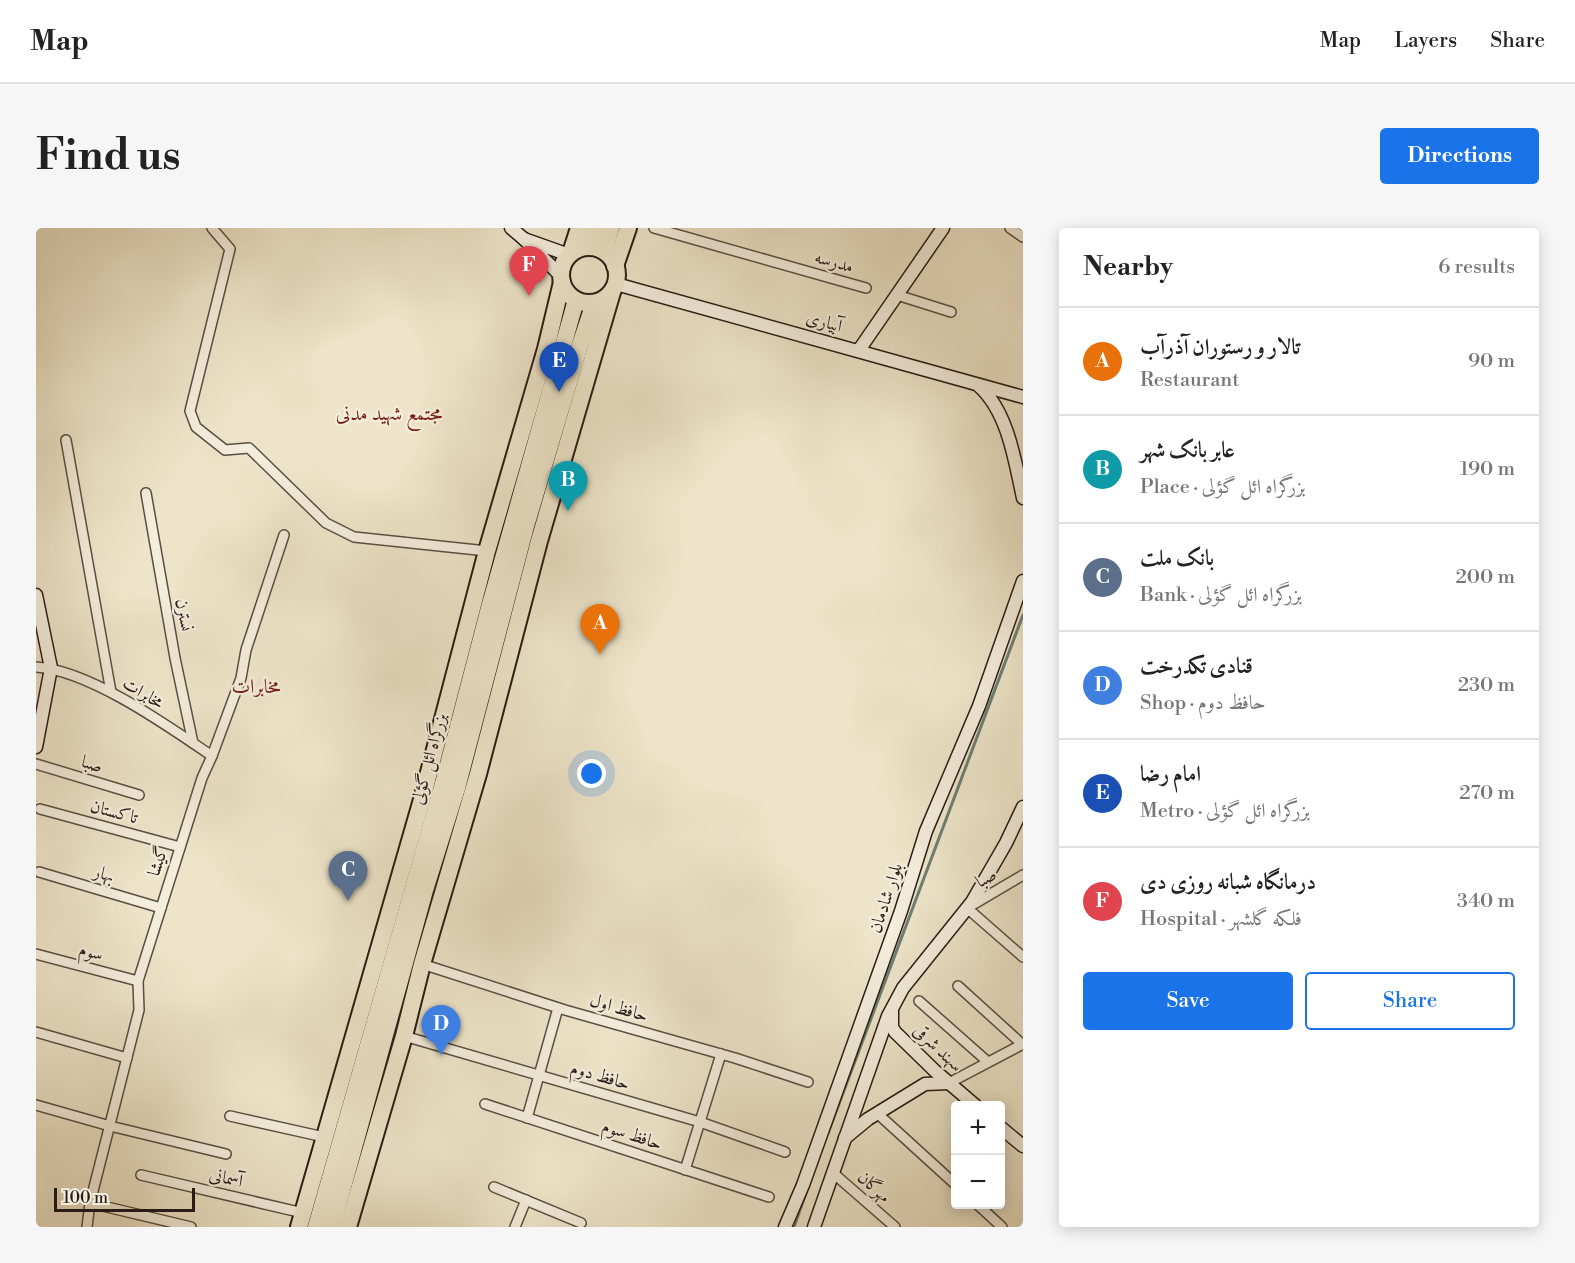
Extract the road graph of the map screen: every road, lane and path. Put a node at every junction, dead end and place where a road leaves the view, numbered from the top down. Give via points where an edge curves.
1 (212, 228) edge
2 (512, 228) edge
3 (579, 228) edge
4 (595, 228) edge
5 (611, 228) edge
6 (628, 228) edge
7 (654, 228) edge
8 (943, 228) edge
9 (1010, 228) edge
10 (1023, 237) edge
11 (524, 239) junction
12 (596, 249) junction
13 (570, 254) junction
14 (615, 266) junction
15 (561, 279) junction
16 (614, 288) junction
17 (866, 288) dead end
18 (897, 295) junction
19 (576, 300) junction
20 (594, 303) junction
21 (951, 312) dead end
22 (859, 350) junction
23 (976, 384) junction
24 (1023, 397) edge
25 (66, 440) dead end
26 (146, 493) dead end
27 (1023, 498) edge
28 (284, 535) dead end
29 (488, 551) junction
30 (1023, 581) edge
31 (36, 595) edge
32 (36, 667) edge
33 (51, 668) junction
34 (111, 692) junction
35 (193, 743) junction
36 (36, 747) edge
37 (212, 756) junction
38 (36, 764) edge
39 (139, 795) dead end
40 (1023, 807) edge
41 (40, 809) dead end
42 (180, 848) junction
43 (39, 872) dead end
44 (1023, 875) edge
45 (161, 908) junction
46 (967, 908) junction
47 (36, 954) edge
48 (1023, 957) edge
49 (422, 964) junction
50 (138, 981) junction
51 (958, 986) dead end
52 (919, 1001) dead end
53 (558, 1008) junction
54 (892, 1009) junction
55 (36, 1032) edge
56 (404, 1036) junction
57 (1023, 1044) edge
58 (722, 1054) junction
59 (127, 1058) junction
60 (987, 1062) junction
61 (539, 1075) junction
62 (808, 1082) dead end
63 (949, 1083) junction
64 (970, 1101) edge
65 (484, 1104) dead end
66 (36, 1105) edge
67 (878, 1114) junction
68 (230, 1116) dead end
69 (528, 1118) junction
70 (700, 1122) junction
71 (110, 1126) junction
72 (1005, 1131) edge
73 (324, 1137) junction
74 (844, 1139) junction
75 (1023, 1146) edge
76 (785, 1152) dead end
77 (226, 1154) dead end
78 (685, 1170) junction
79 (832, 1172) junction
80 (141, 1175) dead end
81 (951, 1180) edge
82 (494, 1186) dead end
83 (769, 1197) dead end
84 (526, 1200) junction
85 (90, 1203) junction
86 (982, 1209) edge
87 (301, 1220) edge
88 (581, 1223) dead end
89 (87, 1227) edge
90 (191, 1227) edge
91 (316, 1227) edge
92 (332, 1227) edge
93 (348, 1227) edge
94 (515, 1227) edge
95 (785, 1227) edge
96 (814, 1227) edge
97 (895, 1227) edge
98 (1002, 1227) edge

1 - 29 street via 230,249 190,411 196,427 225,450 249,448 326,523 354,537
2 - 11 main road
3 - 13 highway
4 - 12 highway
5 - 12 highway
6 - 14 highway
7 - 17 street, مدرسه
8 - 18 main road
9 - 10 street
11 - 13 main road
11 - 15 main road
12 - 13 highway
12 - 14 highway via 611,257
13 - 15 highway via 561,269
14 - 16 highway
15 - 19 highway via 565,290
15 - 29 highway via 546,349
16 - 20 highway
16 - 22 main road, آبیاری
16 - 49 highway
18 - 21 street
18 - 22 main road
19 - 20 highway
19 - 91 highway, بزرگراه ائل گؤلی
20 - 92 highway, بزرگراه ائل گؤلی via 526,526 457,788
22 - 23 main road, آبیاری
23 - 24 main road, آبیاری
23 - 27 main road via 990,396 1007,434
25 - 34 street
26 - 35 street, نسترن
28 - 37 street, گیشا via 246,650 241,678
29 - 73 highway via 421,803
30 - 95 main road, بلوار شادمان via 979,706 926,831 898,921
31 - 33 main road
32 - 33 street, مخابرات
33 - 34 street, مخابرات
33 - 36 main road
34 - 35 street, مخابرات
35 - 37 street, مخابرات
37 - 42 street, گیشا
38 - 39 street, صبا
40 - 46 main road
41 - 42 street, تاکستان
42 - 45 street, گیشا
43 - 45 street, بهار
44 - 46 street, صبا
45 - 50 street, گیشا
46 - 48 street, صبا
46 - 54 main road via 903,988
47 - 50 street, سوم
49 - 53 street, حافظ اول
49 - 56 highway
50 - 59 street, گیشا via 139,1010
51 - 57 street
52 - 60 street
53 - 58 street, حافظ اول
53 - 61 street
54 - 63 main road, سهند شرقی via 895,1032
54 - 74 main road
55 - 59 street
56 - 61 street, حافظ دوم
56 - 93 highway
57 - 60 street
58 - 62 street, حافظ اول
58 - 70 street
59 - 71 street, گیشا
60 - 63 street
61 - 69 street
61 - 70 street, حافظ دوم
63 - 64 main road, سهند شرقی
63 - 67 main road via 925,1084
65 - 69 street, حافظ سوم
66 - 71 street
67 - 74 main road
67 - 81 street
68 - 73 street
69 - 78 street, حافظ سوم
70 - 76 street, حافظ دوم
70 - 78 street
71 - 77 street
71 - 85 street, گیشا
72 - 75 main road
73 - 87 highway
74 - 79 main road
78 - 83 street, حافظ سوم
79 - 96 main road
79 - 97 street, مهرگان
80 - 87 street, آسمانی
82 - 84 street
84 - 88 street
84 - 94 street
85 - 89 street, گیشا
85 - 90 street
86 - 98 street

